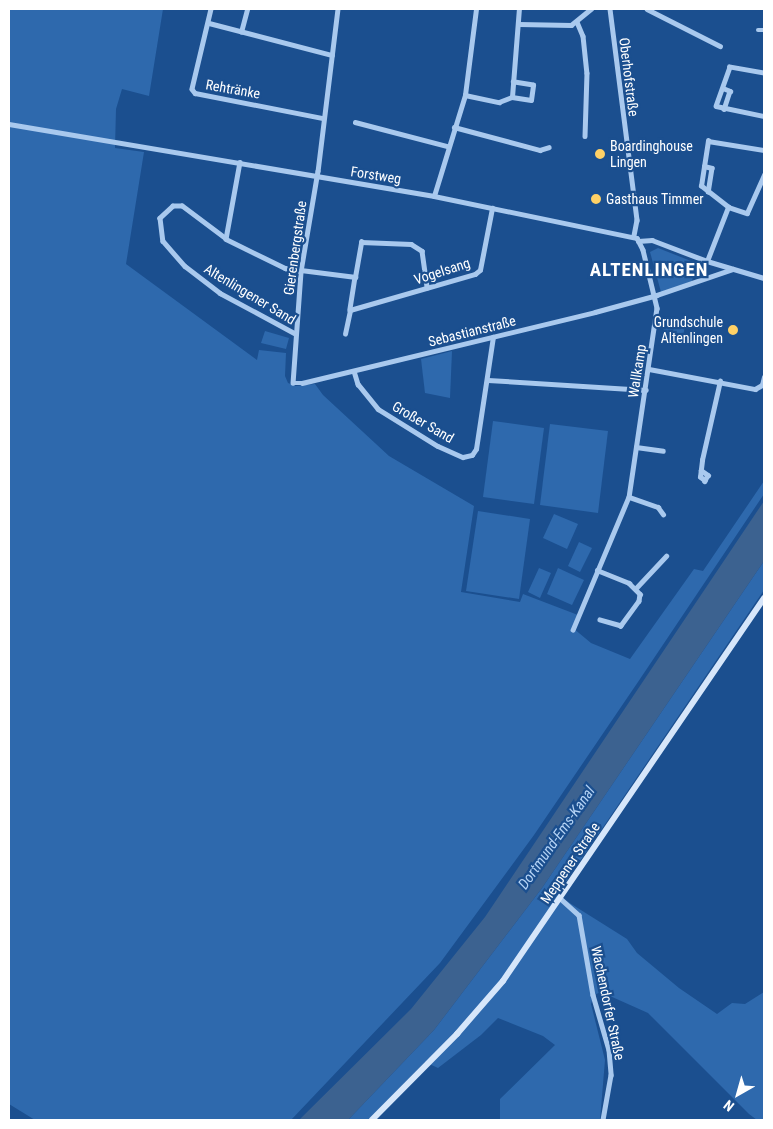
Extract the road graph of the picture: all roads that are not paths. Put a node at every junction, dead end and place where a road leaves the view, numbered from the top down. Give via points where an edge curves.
1 (211, 9) edge
2 (247, 9) edge
3 (338, 9) edge
4 (476, 9) edge
5 (519, 9) edge
6 (591, 9) edge
7 (610, 9) edge
8 (647, 9) edge
9 (209, 22) junction
10 (577, 22) junction
11 (519, 24) junction
12 (758, 30) dead end
13 (764, 30) edge
14 (241, 32) junction
15 (720, 46) dead end
16 (332, 55) junction
17 (764, 73) edge
18 (513, 82) junction
19 (723, 88) junction
20 (464, 94) junction
21 (512, 97) junction
22 (724, 109) junction
23 (764, 116) edge
24 (323, 118) junction
25 (355, 122) dead end
26 (9, 124) edge
27 (454, 127) junction
28 (586, 136) dead end
29 (447, 146) junction
30 (549, 146) dead end
31 (764, 150) edge
32 (240, 162) junction
33 (704, 166) junction
34 (764, 175) edge
35 (317, 176) junction
36 (708, 192) junction
37 (434, 196) junction
38 (728, 207) junction
39 (492, 208) junction
40 (634, 236) junction
41 (226, 239) junction
42 (638, 240) junction
43 (707, 261) junction
44 (733, 269) junction
45 (301, 272) junction
46 (355, 277) junction
47 (764, 278) edge
48 (427, 288) junction
49 (655, 296) junction
50 (350, 310) junction
51 (296, 334) junction
52 (345, 334) dead end
53 (493, 338) junction
54 (649, 369) junction
55 (354, 371) junction
56 (764, 377) edge
57 (488, 380) junction
58 (720, 381) junction
59 (293, 382) joint
60 (646, 390) junction
61 (636, 447) junction
62 (663, 450) dead end
63 (701, 470) dead end
64 (629, 497) junction
65 (663, 514) dead end
66 (666, 556) dead end
67 (597, 570) junction
68 (636, 588) junction
69 (764, 599) edge
70 (600, 620) dead end
71 (574, 630) dead end
72 (561, 900) junction
73 (372, 1120) edge
74 (603, 1120) edge

1 - 9 street, Rehtränke
2 - 14 street
3 - 16 street
4 - 20 street
5 - 11 street
6 - 10 street
7 - 40 street, Oberhofstraße via 638,220
8 - 15 street
9 - 14 street
9 - 24 street, Rehtränke via 192,89 194,93
10 - 11 street via 558,26
10 - 28 street via 583,36 587,74
11 - 18 street
12 - 13 street
14 - 16 street
16 - 24 street
17 - 19 street via 730,67
18 - 21 street
18 - 21 street via 533,84 531,100
19 - 22 street via 730,90
19 - 22 street via 716,106
20 - 21 street via 499,102
20 - 27 street
22 - 23 street
24 - 35 street
25 - 29 street
26 - 32 street, Forstweg
27 - 29 street
27 - 30 street via 488,139 540,150
29 - 37 street
31 - 33 street via 708,141
32 - 35 street, Forstweg
32 - 41 street
33 - 36 street via 701,186
33 - 36 street via 712,168
34 - 38 street via 747,213
35 - 37 street, Forstweg
35 - 45 street, Gierenbergstraße
36 - 38 street
37 - 39 street, Forstweg
38 - 43 street
39 - 40 street, Forstweg
39 - 48 street, Vogelsang via 480,270
40 - 42 street
41 - 45 street via 258,256
41 - 51 street, Altenlingener Sand via 182,206 173,206 160,218 163,241 185,266 220,293
42 - 43 street via 652,240
42 - 49 street, Wallkamp
43 - 44 street
44 - 47 street
44 - 49 street
45 - 46 street
45 - 51 street, Gierenbergstraße
46 - 48 street via 361,242 411,244 422,250
46 - 50 street
48 - 50 street, Vogelsang
49 - 53 street, Sebastianstraße
49 - 54 street, Wallkamp via 657,308
50 - 52 street
51 - 59 street, Gierenbergstraße
53 - 55 street, Sebastianstraße
53 - 57 street, Großer Sand
54 - 58 street
54 - 60 street, Wallkamp
55 - 57 street, Großer Sand via 358,384 378,409 438,446 464,457 472,455 476,449
55 - 59 street, Sebastianstraße via 302,383
56 - 58 street via 762,385 756,389
57 - 60 street
58 - 63 street
60 - 61 street, Wallkamp
61 - 62 street
61 - 64 street, Wallkamp
64 - 65 street via 658,507
64 - 67 street, Wallkamp
66 - 68 street
67 - 68 street
67 - 71 street, Wallkamp
68 - 70 street via 639,601 621,626
69 - 72 main road, Meppener Straße
72 - 73 main road, Meppener Straße via 503,981 457,1034
72 - 74 street, Wachendorfer Straße via 579,915 593,995 610,1056 611,1075

